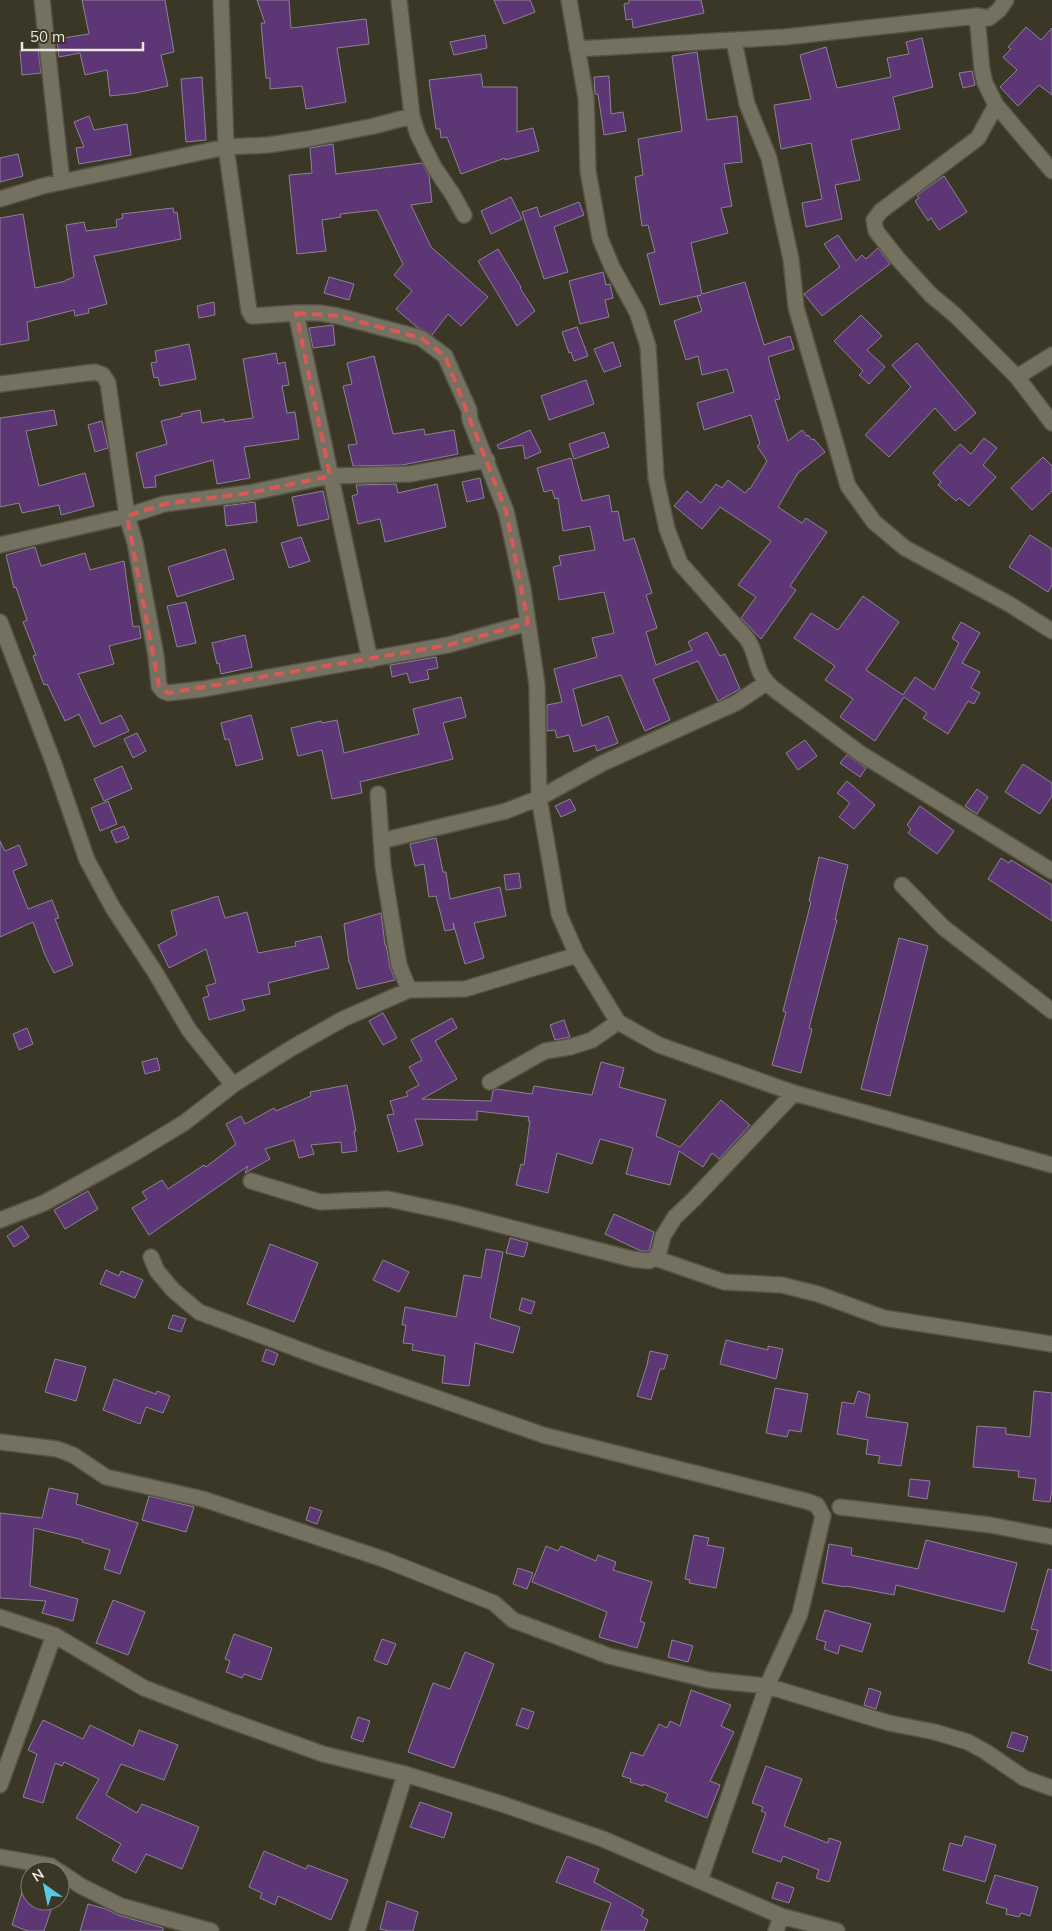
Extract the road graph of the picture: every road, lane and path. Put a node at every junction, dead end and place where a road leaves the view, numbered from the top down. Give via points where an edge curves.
1 (42, 0) edge
2 (221, 0) edge
3 (399, 0) edge
4 (569, 0) edge
5 (1006, 0) edge
6 (977, 16) junction
7 (734, 41) junction
8 (577, 48) junction
9 (996, 104) junction
10 (412, 116) junction
11 (226, 146) junction
12 (1052, 171) edge
13 (62, 182) junction
14 (0, 199) edge
15 (464, 215) dead end
16 (296, 313) junction
17 (1052, 355) edge
18 (1017, 377) junction
19 (0, 384) edge
20 (1052, 423) edge
21 (487, 460) junction
22 (330, 476) junction
23 (127, 516) junction
24 (0, 545) edge
25 (0, 622) edge
26 (528, 623) junction
27 (1052, 631) edge
28 (370, 660) junction
29 (766, 683) junction
30 (378, 794) dead end
31 (539, 798) junction
32 (381, 841) junction
33 (1052, 871) edge
34 (902, 885) dead end
35 (577, 955) junction
36 (409, 990) junction
37 (1052, 1012) edge
38 (618, 1022) junction
39 (490, 1082) dead end
40 (234, 1085) junction
41 (794, 1093) junction
42 (1052, 1165) edge
43 (251, 1181) dead end
44 (0, 1220) edge
45 (151, 1257) dead end
46 (654, 1258) junction
47 (1052, 1344) edge
48 (0, 1442) edge
49 (840, 1507) dead end
50 (1052, 1537) edge
51 (0, 1617) edge
52 (54, 1635) junction
53 (767, 1686) junction
54 (404, 1774) junction
55 (0, 1785) edge
56 (1052, 1788) edge
57 (0, 1857) edge
58 (23, 1861) edge
59 (70, 1878) edge
60 (700, 1880) junction
61 (780, 1916) junction
62 (211, 1931) edge
63 (357, 1931) edge
64 (776, 1931) edge
65 (837, 1931) edge

1 - 13 street
2 - 11 street
3 - 10 street
4 - 8 street
5 - 6 street via 989,18
6 - 7 street
6 - 9 street via 982,70
7 - 8 street
7 - 27 street via 747,104 769,158 791,259 796,307 848,486 874,522 905,548
8 - 29 street via 586,98 588,171 600,238 637,312 648,346 656,478 667,529 680,563 748,640 757,669
9 - 12 street
9 - 18 street via 978,138 881,211 874,220 876,231 898,259
10 - 11 street via 308,139 268,145
10 - 15 street via 434,167
11 - 13 street
11 - 16 street via 249,310 252,316
13 - 14 street
16 - 21 street via 338,316 401,332 421,338 445,356
16 - 22 street
17 - 18 street
18 - 20 street
19 - 23 street via 96,372 103,375 108,383
21 - 22 street via 410,474
21 - 26 street via 506,511
22 - 23 street via 249,493 164,504
22 - 28 street
23 - 24 street
23 - 28 street via 156,656 159,686 163,691 203,689
25 - 40 street via 87,860 112,908 189,1030
26 - 28 street via 448,645
26 - 31 street via 537,685
29 - 31 street via 736,702 603,763
29 - 33 street via 861,754
30 - 32 street
31 - 32 street via 506,811
31 - 35 street via 559,914
32 - 36 street via 399,965
34 - 37 street via 944,928
35 - 36 street via 464,989
35 - 38 street
36 - 40 street via 330,1026
38 - 39 street via 592,1040 544,1051
38 - 41 street via 659,1045
40 - 44 street via 184,1123 131,1155 44,1203
41 - 42 street
41 - 46 street via 675,1217
43 - 46 street via 320,1202 388,1199 632,1259 649,1261
45 - 53 street via 156,1271 199,1312 319,1357 543,1435 817,1505 823,1516 800,1614
46 - 47 street via 724,1282 782,1285 818,1294 884,1318
48 - 53 street via 57,1449 73,1455 106,1477 203,1499 383,1559 494,1603 513,1620 608,1656 709,1680
49 - 50 street via 990,1525
51 - 52 street
52 - 54 street via 144,1688 323,1754
52 - 55 street
53 - 56 street via 889,1723 968,1742 1024,1778
53 - 60 street
54 - 60 street via 603,1839
54 - 63 street
57 - 58 street
59 - 62 street via 121,1906
60 - 61 street
61 - 64 street
61 - 65 street

